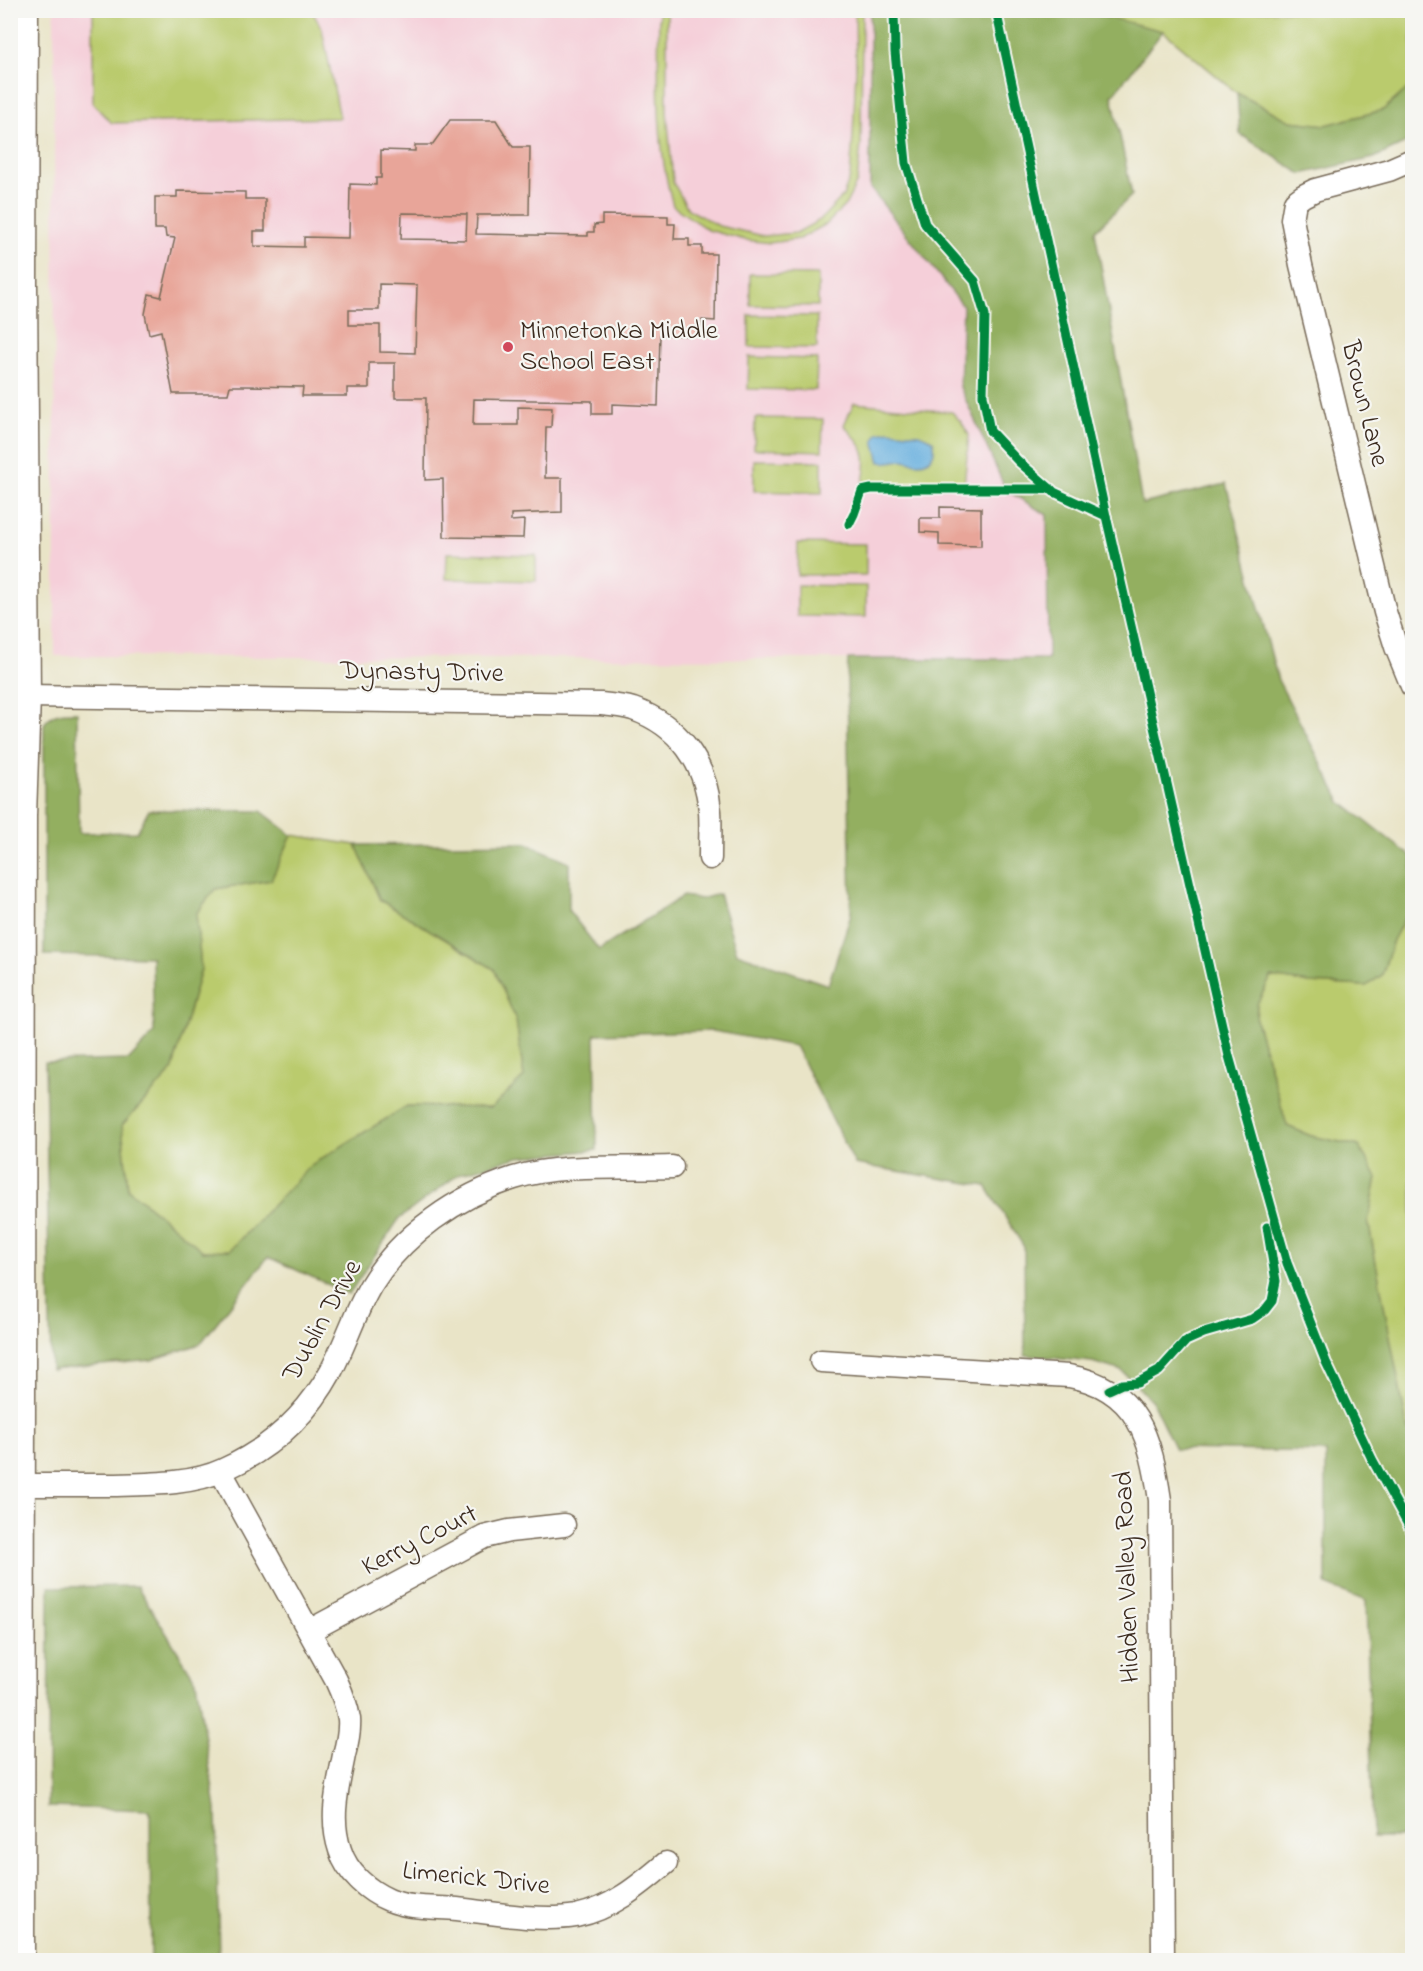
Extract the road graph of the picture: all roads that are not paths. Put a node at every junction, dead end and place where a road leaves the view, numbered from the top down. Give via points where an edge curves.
1 (24, 10) edge
2 (1413, 160) edge
3 (1413, 686) edge
4 (26, 696) junction
5 (16, 816) edge
6 (710, 858) dead end
7 (672, 1167) dead end
8 (821, 1361) dead end
9 (221, 1472) junction
10 (20, 1485) junction
11 (564, 1525) dead end
12 (309, 1631) junction
13 (666, 1863) dead end
14 (20, 1960) edge
15 (1162, 1960) edge

1 - 4 street
2 - 3 street, Brown Lane via 1315,190 1296,202 1292,219 1385,612
4 - 5 street
4 - 6 street, Dynasty Drive via 601,704 631,709 671,730 700,767 710,812
5 - 10 street
7 - 9 street, Dublin Drive via 586,1168 515,1178 449,1208 394,1254 373,1283 313,1401 289,1428 259,1451
8 - 15 street, Hidden Valley Road via 1088,1379 1109,1390 1131,1410 1144,1429 1160,1500
9 - 10 street, Dublin Drive via 153,1484
9 - 12 street, Limerick Drive
10 - 14 street
11 - 12 street, Kerry Court via 484,1537
12 - 13 street, Limerick Drive via 346,1701 347,1742 334,1801 334,1826 340,1851 369,1890 415,1906 540,1917 576,1916 610,1904

